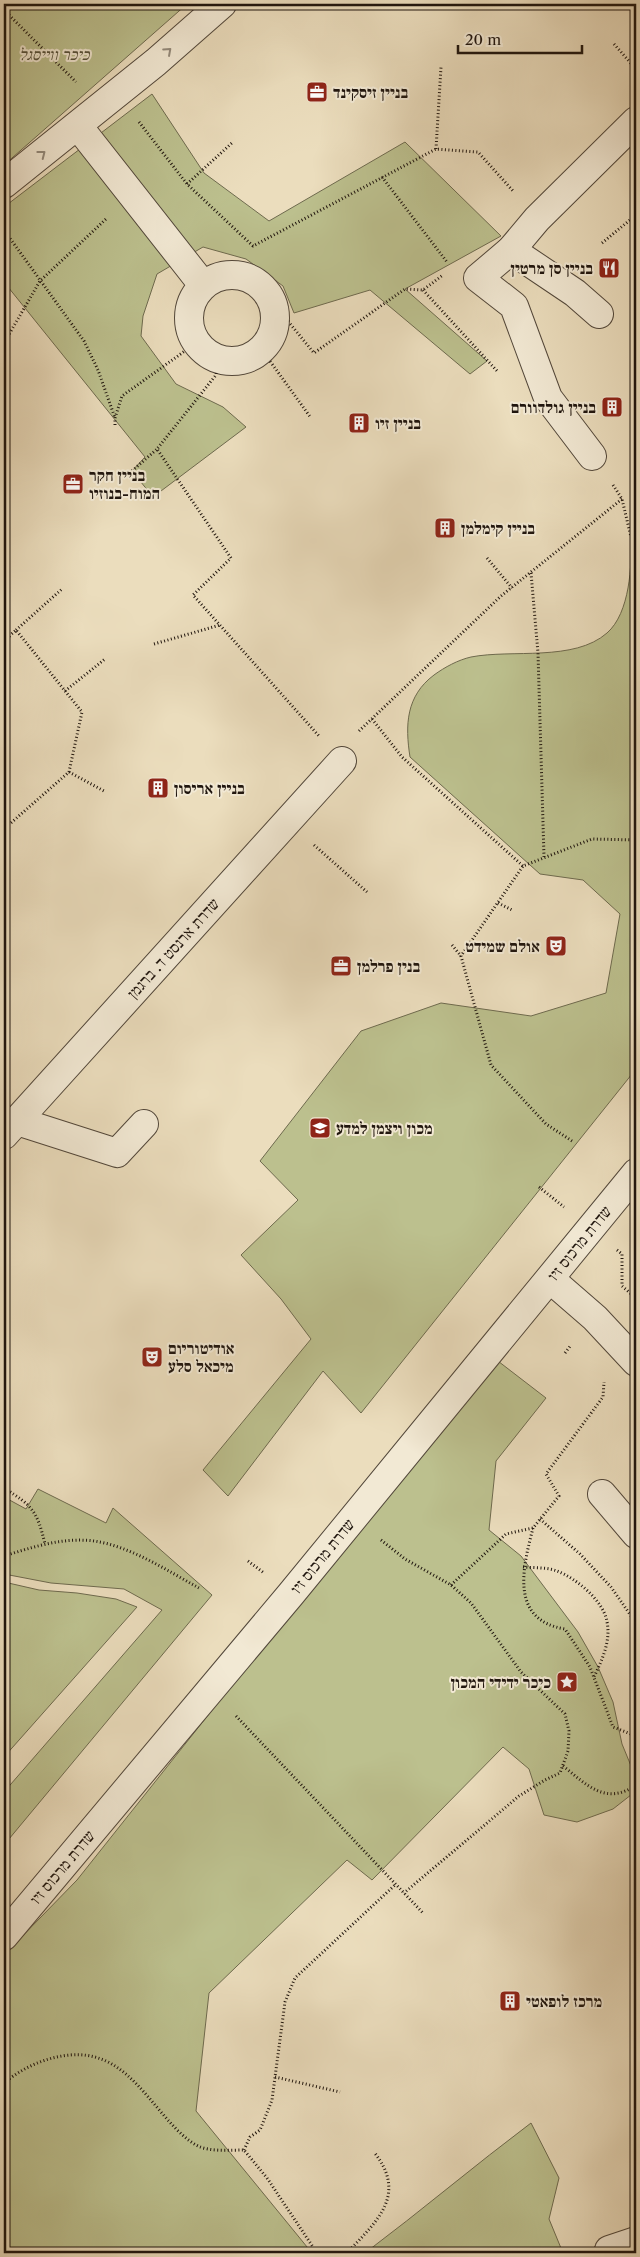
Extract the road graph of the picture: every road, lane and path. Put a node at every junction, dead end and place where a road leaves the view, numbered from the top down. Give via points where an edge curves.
1 (222, 4) edge
2 (4, 10) edge
3 (614, 44) dead end
4 (441, 67) dead end
5 (636, 69) edge
6 (109, 100) junction
7 (636, 121) edge
8 (78, 126) junction
9 (233, 142) dead end
10 (436, 149) junction
11 (382, 177) junction
12 (4, 184) edge
13 (187, 184) junction
14 (132, 195) junction
15 (636, 215) edge
16 (537, 219) junction
17 (4, 230) edge
18 (602, 244) dead end
19 (510, 250) junction
20 (452, 269) dead end
21 (445, 274) dead end
22 (40, 281) junction
23 (203, 285) junction
24 (423, 290) junction
25 (599, 314) dead end
26 (275, 323) junction
27 (4, 343) edge
28 (196, 343) junction
29 (262, 350) junction
30 (218, 359) junction
31 (501, 375) dead end
32 (115, 418) junction
33 (311, 418) dead end
34 (115, 425) dead end
35 (157, 449) junction
36 (592, 456) joint
37 (132, 472) dead end
38 (622, 499) junction
39 (636, 541) edge
40 (487, 558) dead end
41 (530, 573) junction
42 (512, 588) junction
43 (62, 589) dead end
44 (220, 625) junction
45 (16, 630) junction
46 (4, 641) edge
47 (154, 644) dead end
48 (105, 659) dead end
49 (65, 691) junction
50 (372, 719) junction
51 (342, 761) junction
52 (69, 772) junction
53 (104, 791) dead end
54 (287, 821) junction
55 (4, 829) edge
56 (636, 840) edge
57 (544, 857) junction
58 (524, 866) junction
59 (367, 892) dead end
60 (498, 903) junction
61 (512, 910) dead end
62 (452, 945) dead end
63 (461, 956) junction
64 (144, 1124) dead end
65 (10, 1128) edge
66 (572, 1141) dead end
67 (636, 1173) edge
68 (550, 1279) junction
69 (636, 1362) edge
70 (604, 1379) dead end
71 (4, 1488) edge
72 (602, 1494) dead end
73 (354, 1517) junction
74 (540, 1519) junction
75 (533, 1528) junction
76 (636, 1534) edge
77 (44, 1544) junction
78 (4, 1556) edge
79 (523, 1568) junction
80 (451, 1585) junction
81 (199, 1588) dead end
82 (636, 1623) edge
83 (594, 1677) junction
84 (243, 1722) dead end
85 (636, 1736) edge
86 (562, 1766) junction
87 (636, 1785) edge
88 (396, 1884) junction
89 (404, 1893) junction
90 (423, 1912) dead end
91 (4, 1936) edge
92 (276, 2076) junction
93 (4, 2083) edge
94 (340, 2092) dead end
95 (244, 2150) junction
96 (374, 2152) dead end
97 (636, 2241) edge
98 (609, 2250) dead end
99 (317, 2253) edge
100 (347, 2253) edge

6 -> 1 street
2 - 6 path
3 - 5 path
4 - 10 path
6 - 8 street
6 - 13 path
7 - 16 street
12 -> 8 street
8 - 14 street
9 - 13 path
10 - 11 path
10 - 16 path via 478,152
11 - 13 path via 253,246
11 - 20 path
14 - 22 path
14 - 23 street
15 - 18 path
16 - 19 street
17 - 22 path
19 - 25 street via 575,293
19 - 36 street via 478,278 514,306 548,398
21 - 24 path
22 - 27 path
22 - 32 path via 84,341
23 - 26 street via 216,277 231,274 258,284 268,295
23 - 28 street via 189,308 188,322
24 - 26 path via 405,289 314,353 287,320
24 - 31 path
26 - 29 street via 271,338
28 - 30 street
28 - 32 path via 122,396
29 - 30 street via 237,361
29 - 33 path
30 - 35 path via 216,375
32 - 34 path
35 - 37 path
35 - 44 path via 231,558 193,595
36 - 38 path
38 - 39 path via 631,537
38 - 41 path
40 - 42 path
41 - 42 path
41 - 57 path via 538,653
42 - 50 path
43 - 45 path
44 - 47 path
44 - 51 path
45 - 46 path
45 - 49 path
48 - 49 path
49 - 52 path via 82,712
50 - 51 path via 351,739
50 - 58 path via 402,757
51 - 54 street, שדרת ארנסט ד. ברגמן
52 - 53 path
52 - 55 path
54 - 59 path
54 - 65 street, שדרת ארנסט ד. ברגמן
56 - 57 path via 592,839
57 - 58 path
58 - 60 path
60 - 61 path
60 - 63 path
62 - 63 path
63 - 66 path via 491,1065 546,1124
64 - 65 street via 117,1154
67 - 68 street, שדרת מרכוס זיו
68 - 69 street via 595,1318
68 - 73 street, שדרת מרכוס זיו
70 - 74 path via 603,1397 546,1474 559,1496
71 - 77 path via 30,1506 39,1519
72 - 76 street
73 - 80 path via 405,1559
73 - 91 street, שדרת מרכוס זיו
74 - 75 path
74 - 82 path via 611,1587
75 - 79 path
75 - 80 path via 506,1534
77 - 78 path
77 - 81 path via 95,1541 154,1563
79 - 83 path via 525,1598 534,1614 552,1627 565,1629
79 - 83 path via 557,1571 579,1584 602,1608 608,1621 608,1634
80 - 86 path via 471,1603 521,1672 565,1714 569,1731 568,1751
83 - 85 path via 613,1727
84 - 88 path
86 - 87 path via 602,1793 628,1791
86 - 89 path via 560,1773 519,1796
88 - 89 path
88 - 92 path via 296,1978 286,2002
89 - 90 path
92 - 94 path
92 - 95 path via 266,2118
93 - 95 path via 38,2063 61,2056 86,2054 105,2059 129,2076 178,2131 195,2144
95 - 99 path via 272,2184
96 - 100 path via 388,2176 390,2193 385,2210
97 - 98 street

